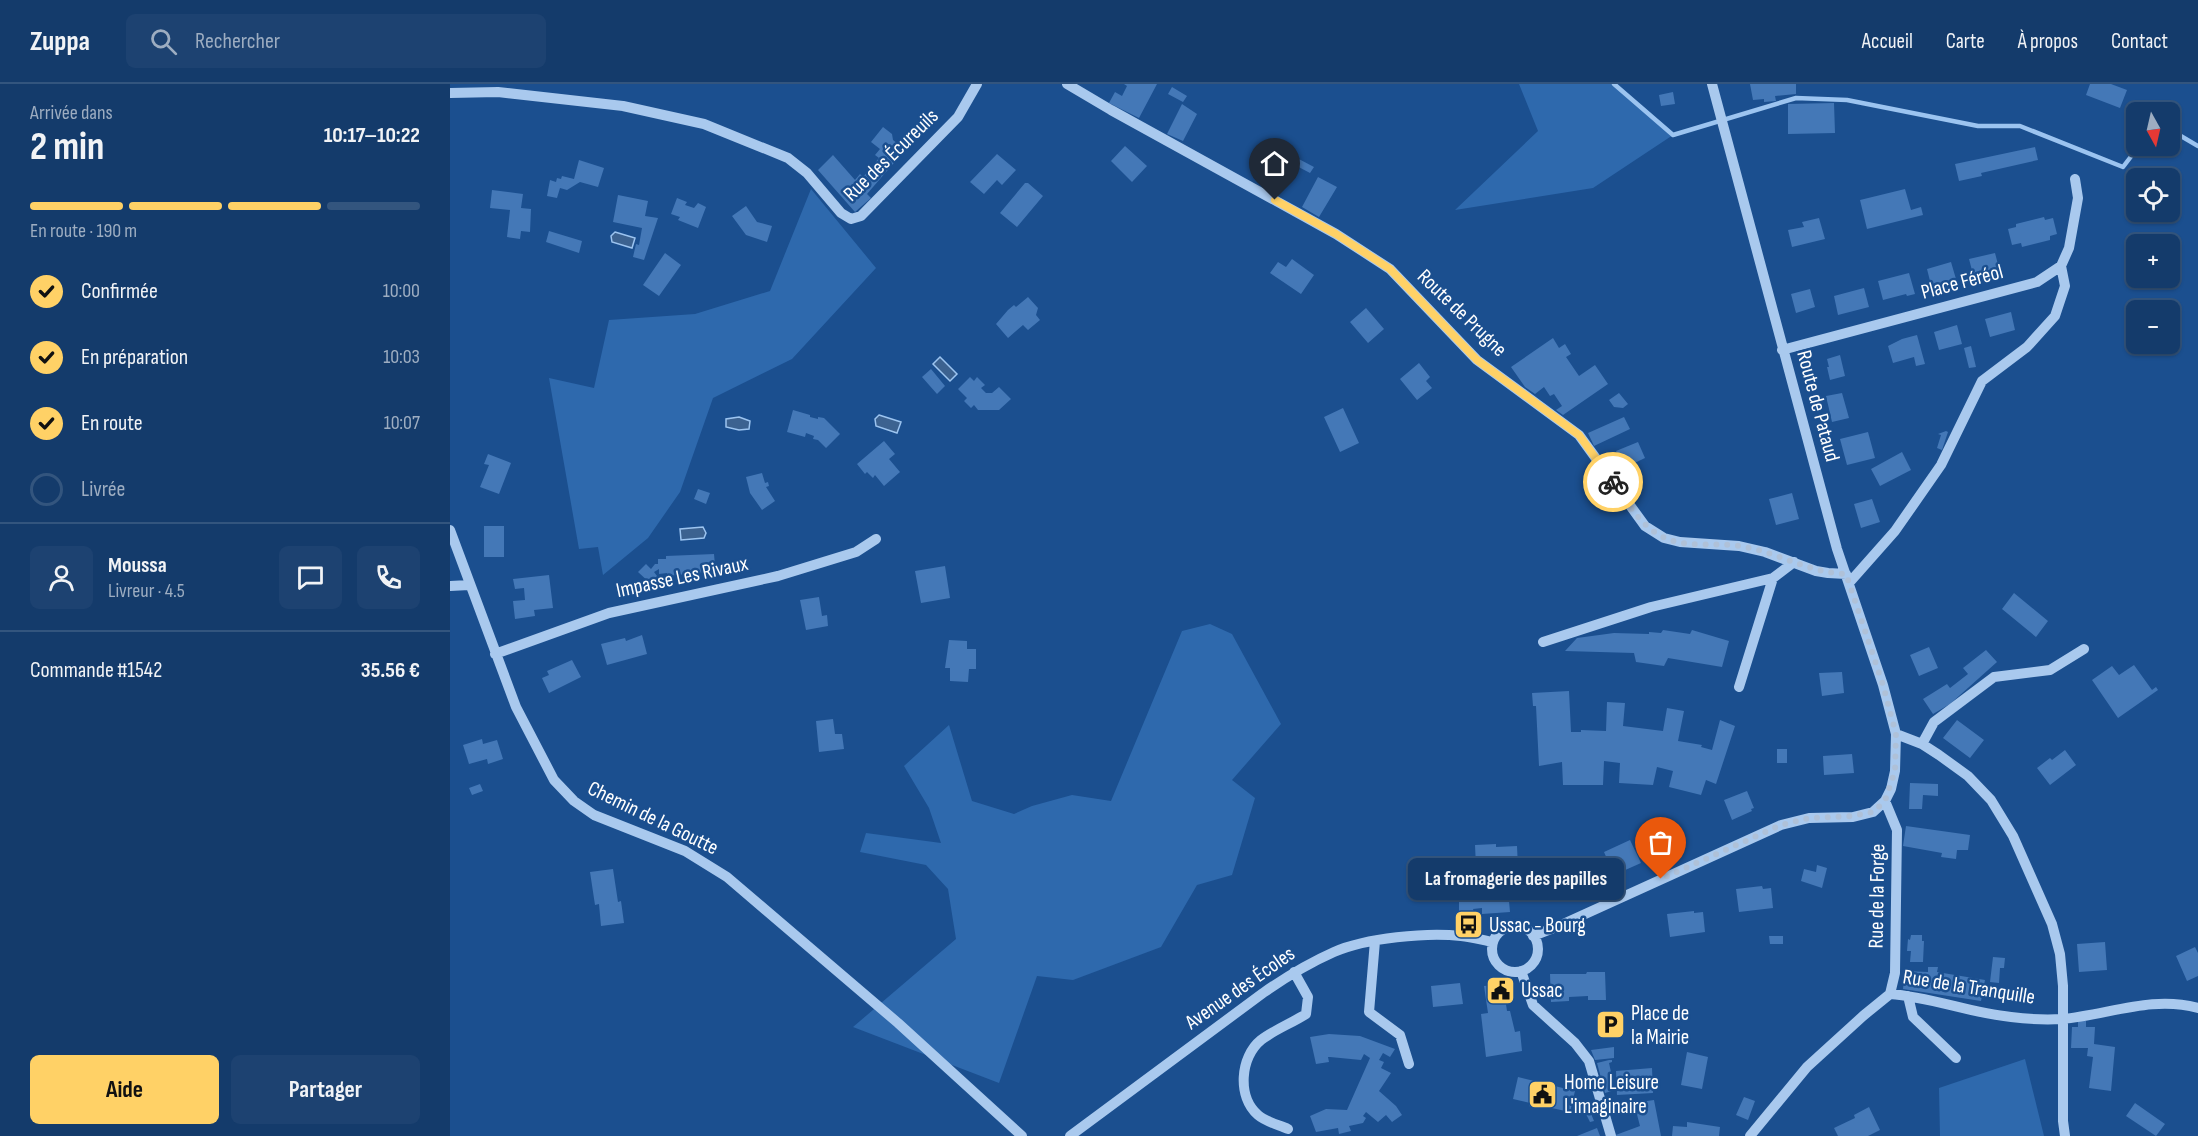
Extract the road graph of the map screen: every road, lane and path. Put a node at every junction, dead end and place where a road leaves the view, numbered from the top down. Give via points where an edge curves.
1 (977, 84) edge
2 (1067, 84) edge
3 (1712, 84) edge
4 (450, 93) edge
5 (2075, 179) dead end
6 (2061, 266) junction
7 (1782, 350) junction
8 (450, 531) edge
9 (876, 539) dead end
10 (1794, 562) junction
11 (1773, 578) junction
12 (1847, 578) junction
13 (469, 585) junction
14 (450, 586) edge
15 (1543, 642) dead end
16 (2084, 649) dead end
17 (495, 654) junction
18 (1739, 687) dead end
19 (1896, 734) junction
20 (1922, 744) junction
21 (1885, 801) junction
22 (1533, 936) junction
23 (1375, 941) junction
24 (1493, 942) junction
25 (1521, 971) junction
26 (1294, 972) junction
27 (1890, 994) junction
28 (1908, 996) junction
29 (2198, 1008) edge
30 (2062, 1019) junction
31 (1956, 1058) dead end
32 (1409, 1064) dead end
33 (1288, 1129) dead end
34 (1022, 1136) edge
35 (1070, 1136) edge
36 (1611, 1136) edge
37 (1750, 1136) edge
38 (2065, 1136) edge

1 - 4 street, Rue des Écureuils via 958,117 861,216 851,219 841,213 807,172 788,158 704,124 623,106 498,92
2 - 10 street, Route de Prugne via 1336,234 1390,269 1477,360 1579,435 1645,526 1664,538 1680,542 1739,546
3 - 7 street, Route de Pataud
5 - 6 street via 2078,198 2069,248
6 - 7 street, Place Féréol via 2037,282
6 - 12 street via 2065,286 2055,316 2027,347 1982,381 1941,465 1895,531
7 - 12 street, Route de Pataud
8 - 13 street, Chemin de la Goutte
9 - 17 street, Impasse Les Rivaux via 856,552 778,576 609,613
10 - 11 street
10 - 12 street, Route de Prugne
11 - 15 street via 1651,607
11 - 18 street
12 - 19 street, Route de Pataud
13 - 14 street
13 - 17 street, Chemin de la Goutte
16 - 20 street via 2050,670 1994,677 1934,722
17 - 34 street, Chemin de la Goutte via 516,708 554,780 574,801 594,815 685,851 727,877 898,1023
19 - 20 street
19 - 21 street, Route de Pataud via 1895,771
20 - 30 street via 1968,776 1991,800 2013,836 2052,924 2060,954
21 - 22 street via 1873,812 1809,818 1781,825
21 - 27 street, Rue de la Forge via 1897,830 1895,973
22 - 24 street via 1514,926 1501,931
22 - 25 street via 1536,957
23 - 24 street, Avenue des Écoles via 1451,935
23 - 26 street, Avenue des Écoles via 1337,950
23 - 32 street via 1369,1012 1400,1035
24 - 25 street via 1496,962 1507,971
25 - 36 street via 1533,1005 1589,1061
26 - 33 street via 1308,997 1306,1014 1261,1040 1249,1053 1244,1074 1248,1102 1259,1116
26 - 35 street, Avenue des Écoles
27 - 28 street, Rue de la Tranquille
27 - 37 street, Rue de la Tranquille via 1807,1067
28 - 30 street, Rue de la Tranquille via 2011,1017
28 - 31 street via 1913,1017
29 - 30 street, Rue de la Tranquille via 2150,1004
30 - 38 street

